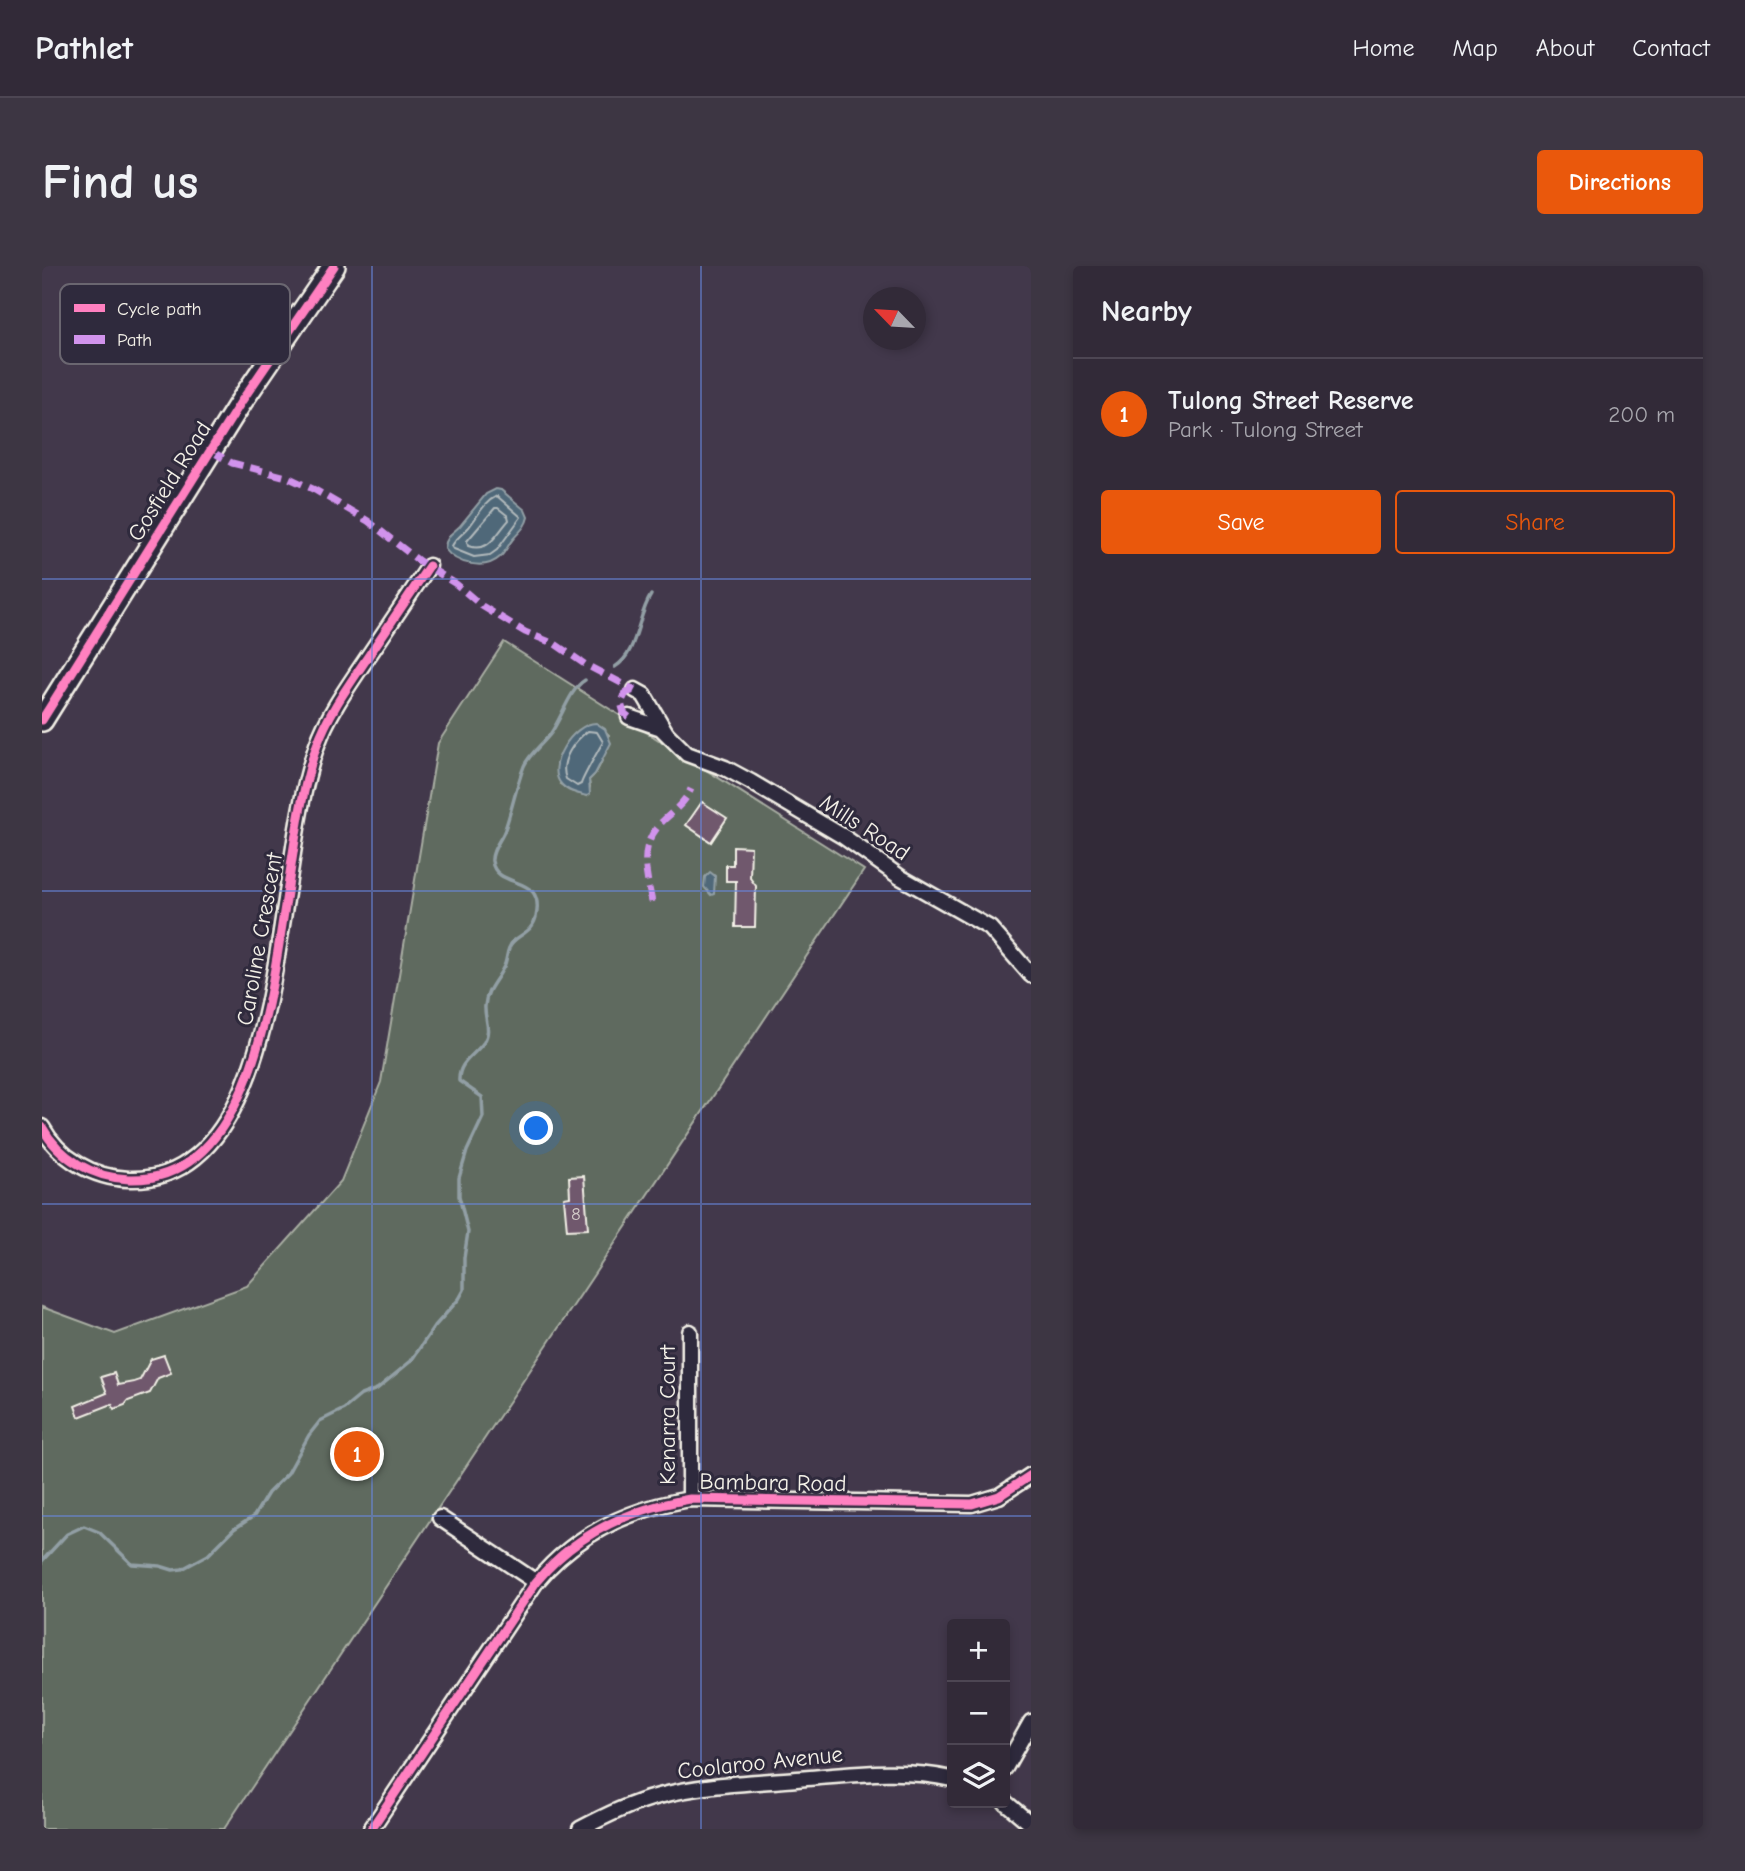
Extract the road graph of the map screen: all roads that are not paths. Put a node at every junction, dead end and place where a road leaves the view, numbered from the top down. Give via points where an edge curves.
1 (334, 266) edge
2 (290, 330) edge
3 (267, 364) edge
4 (429, 566) dead end
5 (635, 690) dead end
6 (629, 718) dead end
7 (42, 720) edge
8 (665, 732) junction
9 (1031, 975) edge
10 (42, 1126) edge
11 (690, 1332) dead end
12 (1031, 1475) edge
13 (690, 1499) junction
14 (440, 1518) dead end
15 (536, 1582) junction
16 (1031, 1722) edge
17 (1010, 1759) edge
18 (947, 1778) edge
19 (1010, 1806) edge
20 (1031, 1824) edge
21 (371, 1829) edge
22 (580, 1829) edge

1 - 2 street, Gosfield Road
3 - 7 street, Gosfield Road
4 - 10 street, Caroline Crescent via 338,702 319,740 303,799 266,1021 225,1120 186,1163 164,1175 142,1179 114,1178 87,1168 62,1152
5 - 8 street, Mills Road via 644,695
6 - 8 street, Mills Road
8 - 9 street, Mills Road via 687,754 751,782 990,928
11 - 13 street, Kenarra Court
12 - 13 street, Bambara Road via 999,1496 958,1506
13 - 15 street, Bambara Road via 650,1507 600,1528 558,1558
14 - 15 street
15 - 21 street, Bambara Road
16 - 17 street
18 - 22 street, Coolaroo Avenue via 891,1773 692,1790 631,1805
19 - 20 street

